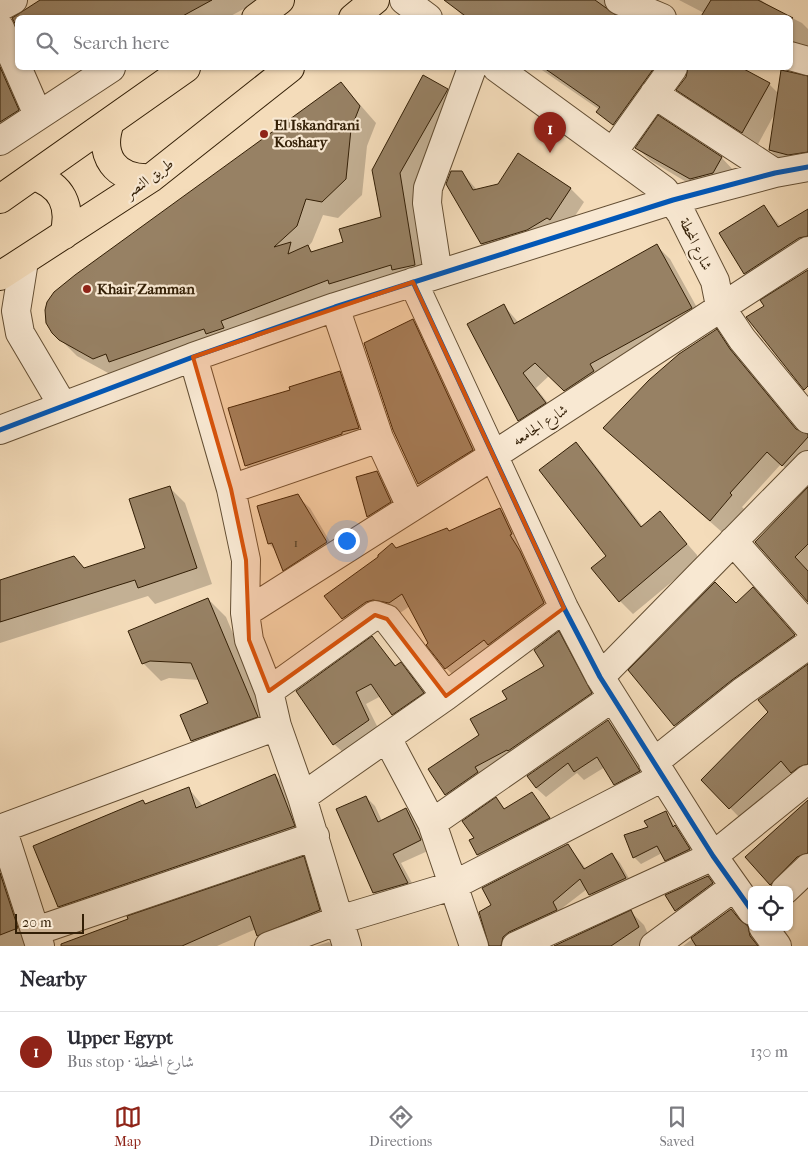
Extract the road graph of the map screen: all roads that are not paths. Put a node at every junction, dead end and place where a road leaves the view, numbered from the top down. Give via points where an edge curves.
1 (13, 0) edge
2 (280, 0) edge
3 (375, 0) edge
4 (404, 0) edge
5 (619, 0) edge
6 (0, 7) edge
7 (260, 15) edge
8 (357, 15) edge
9 (424, 15) edge
10 (655, 15) edge
11 (0, 28) edge
12 (793, 57) edge
13 (808, 61) edge
14 (15, 62) edge
15 (18, 70) edge
16 (108, 70) edge
17 (183, 70) edge
18 (287, 70) edge
19 (471, 70) edge
20 (499, 70) edge
21 (672, 70) edge
22 (654, 94) junction
23 (38, 115) junction
24 (110, 122) junction
25 (0, 141) edge
26 (613, 152) junction
27 (808, 167) edge
28 (775, 172) junction
29 (33, 176) junction
30 (151, 178) junction
31 (0, 199) edge
32 (673, 200) junction
33 (64, 234) junction
34 (808, 251) edge
35 (24, 261) junction
36 (0, 276) edge
37 (426, 278) junction
38 (720, 306) junction
39 (335, 307) junction
40 (193, 357) junction
41 (804, 404) edge
42 (63, 406) junction
43 (0, 430) edge
44 (379, 438) junction
45 (494, 456) junction
46 (808, 464) edge
47 (231, 489) junction
48 (412, 507) junction
49 (733, 541) junction
50 (564, 608) junction
51 (245, 613) junction
52 (808, 626) edge
53 (808, 645) edge
54 (606, 688) junction
55 (269, 691) junction
56 (446, 696) junction
57 (276, 726) junction
58 (387, 738) junction
59 (658, 770) junction
60 (808, 779) edge
61 (302, 797) junction
62 (432, 823) junction
63 (1, 828) edge
64 (315, 836) junction
65 (712, 856) junction
66 (808, 868) edge
67 (452, 886) junction
68 (789, 886) edge
69 (734, 887) junction
70 (748, 906) edge
71 (339, 920) junction
72 (766, 931) edge
73 (38, 939) edge
74 (269, 946) edge
75 (347, 946) edge
76 (474, 946) edge
77 (516, 946) edge
78 (654, 946) edge
79 (777, 946) edge

1 - 6 street
2 - 7 main road
3 - 8 main road
4 - 9 street
5 - 10 street
11 - 14 street
12 - 13 street
15 - 23 street
16 - 23 street
17 - 24 main road
18 - 30 main road, طريق النصر
19 - 37 street via 428,188
20 - 26 street, شارع المحطة
21 - 22 street
22 - 26 street
22 - 28 street
23 - 25 street
24 - 29 main road
24 - 30 main road via 105,146 116,168 138,179
26 - 32 street, شارع المحطة via 654,181
27 - 28 street
28 - 32 street
29 - 31 main road
29 - 33 main road via 46,180 64,197 68,222
30 - 33 main road, طريق النصر
32 - 37 street
32 - 38 street, شارع المحطة via 715,281
33 - 35 main road, طريق النصر
34 - 38 street, شارع الجامعه
35 - 36 main road, طريق النصر
35 - 42 street via 16,311 20,333
37 - 39 street
37 - 45 street
38 - 41 street, شارع المحطة via 742,339
38 - 45 street, شارع الجامعه
39 - 40 street
39 - 44 street
40 - 42 street
40 - 47 street
42 - 43 street
44 - 47 street
44 - 48 street
45 - 48 street, شارع الجامعه
45 - 50 street
46 - 49 street
47 - 51 street via 246,560
48 - 51 street, شارع الجامعه
49 - 52 street
49 - 54 street
50 - 54 street
50 - 56 street
51 - 55 street via 249,640
53 - 59 street via 742,692
54 - 59 street
54 - 62 street
55 - 56 street via 376,616 387,619
55 - 57 street
56 - 58 street
57 - 61 street
57 - 63 street
58 - 61 street
58 - 62 street
59 - 65 street
59 - 67 street
60 - 65 street
61 - 64 street
62 - 67 street
63 - 73 street
64 - 71 street
64 - 73 street
65 - 69 street
65 - 77 street
66 - 68 street
67 - 71 street
67 - 76 street
69 - 70 street
69 - 78 street
71 - 74 street
71 - 75 street
72 - 79 street

